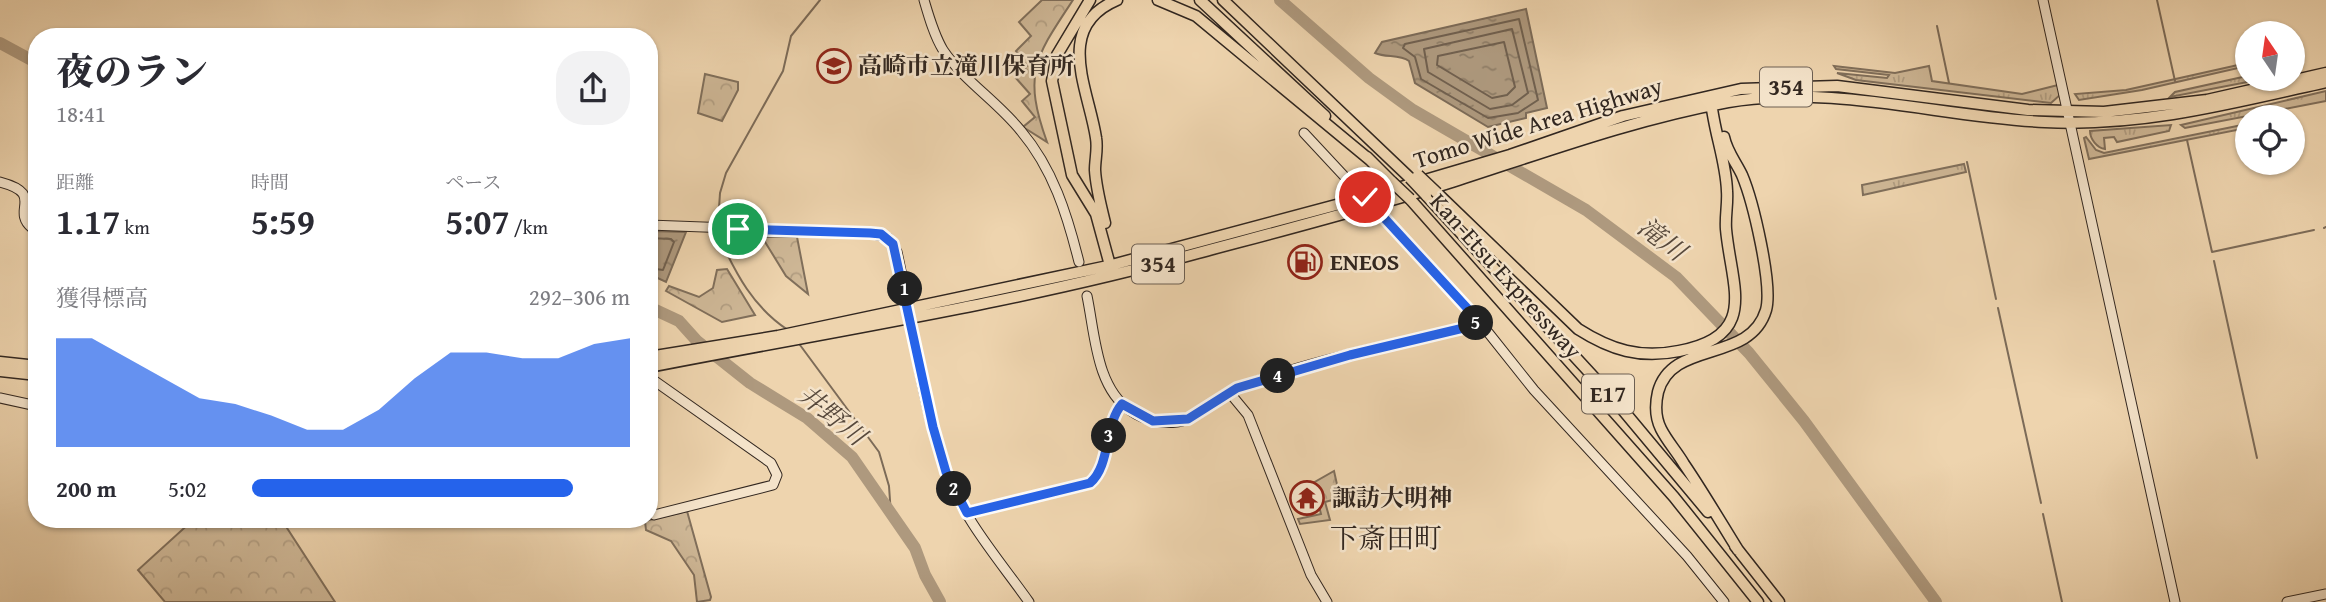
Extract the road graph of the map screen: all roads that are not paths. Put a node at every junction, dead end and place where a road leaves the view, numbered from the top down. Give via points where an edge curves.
1 (924, 0) edge
2 (1090, 0) edge
3 (1117, 0) edge
4 (1158, 0) edge
5 (1200, 0) edge
6 (1223, 0) edge
7 (2043, 0) edge
8 (2326, 73) edge
9 (2326, 82) edge
10 (1713, 102) junction
11 (2071, 117) junction
12 (1304, 133) dead end
13 (1516, 158) junction
14 (1370, 160) junction
15 (0, 182) edge
16 (1431, 194) junction
17 (1369, 201) junction
18 (28, 223) edge
19 (658, 225) edge
20 (1079, 262) dead end
21 (1113, 269) junction
22 (1087, 296) dead end
23 (910, 314) junction
24 (1479, 321) junction
25 (745, 346) junction
26 (658, 356) edge
27 (0, 362) edge
28 (28, 365) edge
29 (658, 365) edge
30 (0, 371) edge
31 (28, 374) edge
32 (658, 383) edge
33 (1229, 392) junction
34 (0, 398) edge
35 (28, 403) edge
36 (1122, 404) junction
37 (967, 513) junction
38 (658, 514) edge
39 (1738, 550) junction
40 (2326, 594) edge
41 (1029, 602) edge
42 (1327, 602) edge
43 (1724, 602) edge
44 (1758, 602) edge
45 (1779, 602) edge
46 (2175, 602) edge
47 (2287, 602) edge

1 - 20 street via 946,53 1020,130 1041,160 1068,215
2 - 21 highway via 1057,55 1052,81 1072,175 1098,221
3 - 21 highway via 1089,22 1079,53 1097,141 1095,171
4 - 14 highway via 1196,16
5 - 14 highway, Kan-Etsu Expressway / E17
6 - 16 highway, Kan-Etsu Expressway / E17, bridge
7 - 11 street
8 - 11 highway, Tomo Wide Area Highway / 354 via 2183,103
9 - 11 highway, Tomo Wide Area Highway / 354 via 2174,116
10 - 11 highway, Tomo Wide Area Highway / 354 via 1840,98 2004,119
10 - 13 highway, Tomo Wide Area Highway / 354
10 - 16 highway via 1727,191 1726,231 1738,296 1733,316 1717,338 1691,349 1643,355 1600,343 1578,329
10 - 39 highway via 1742,176 1767,278 1766,310 1752,334 1672,369 1658,389 1656,408 1664,435
11 - 46 street
12 - 17 street
13 - 17 highway, Tomo Wide Area Highway / 354
13 - 17 highway, Tomo Wide Area Highway / 354 via 1487,161
14 - 44 highway, Kan-Etsu Expressway / E17, bridge via 1410,199 1674,497
15 - 18 street via 24,192
16 - 39 highway, Kan-Etsu Expressway / E17 via 1612,397
17 - 21 highway, Tomo Wide Area Highway / 354
17 - 24 street
19 - 23 street via 881,234 897,252
21 - 23 highway, Tomo Wide Area Highway / 354
22 - 36 street via 1104,377
23 - 25 highway, Tomo Wide Area Highway / 354
23 - 37 street via 946,472
24 - 33 street
24 - 43 street via 1534,390
25 - 26 highway, Tomo Wide Area Highway / 354
25 - 29 highway, Tomo Wide Area Highway / 354
27 - 28 highway
30 - 31 highway
32 - 38 street via 771,463 778,475 773,485
33 - 36 street via 1199,415 1176,422 1142,417
33 - 42 street via 1248,415 1311,575
34 - 35 street
36 - 37 street via 1090,483
37 - 41 street
39 - 45 highway, Kan-Etsu Expressway / E17
40 - 47 street

